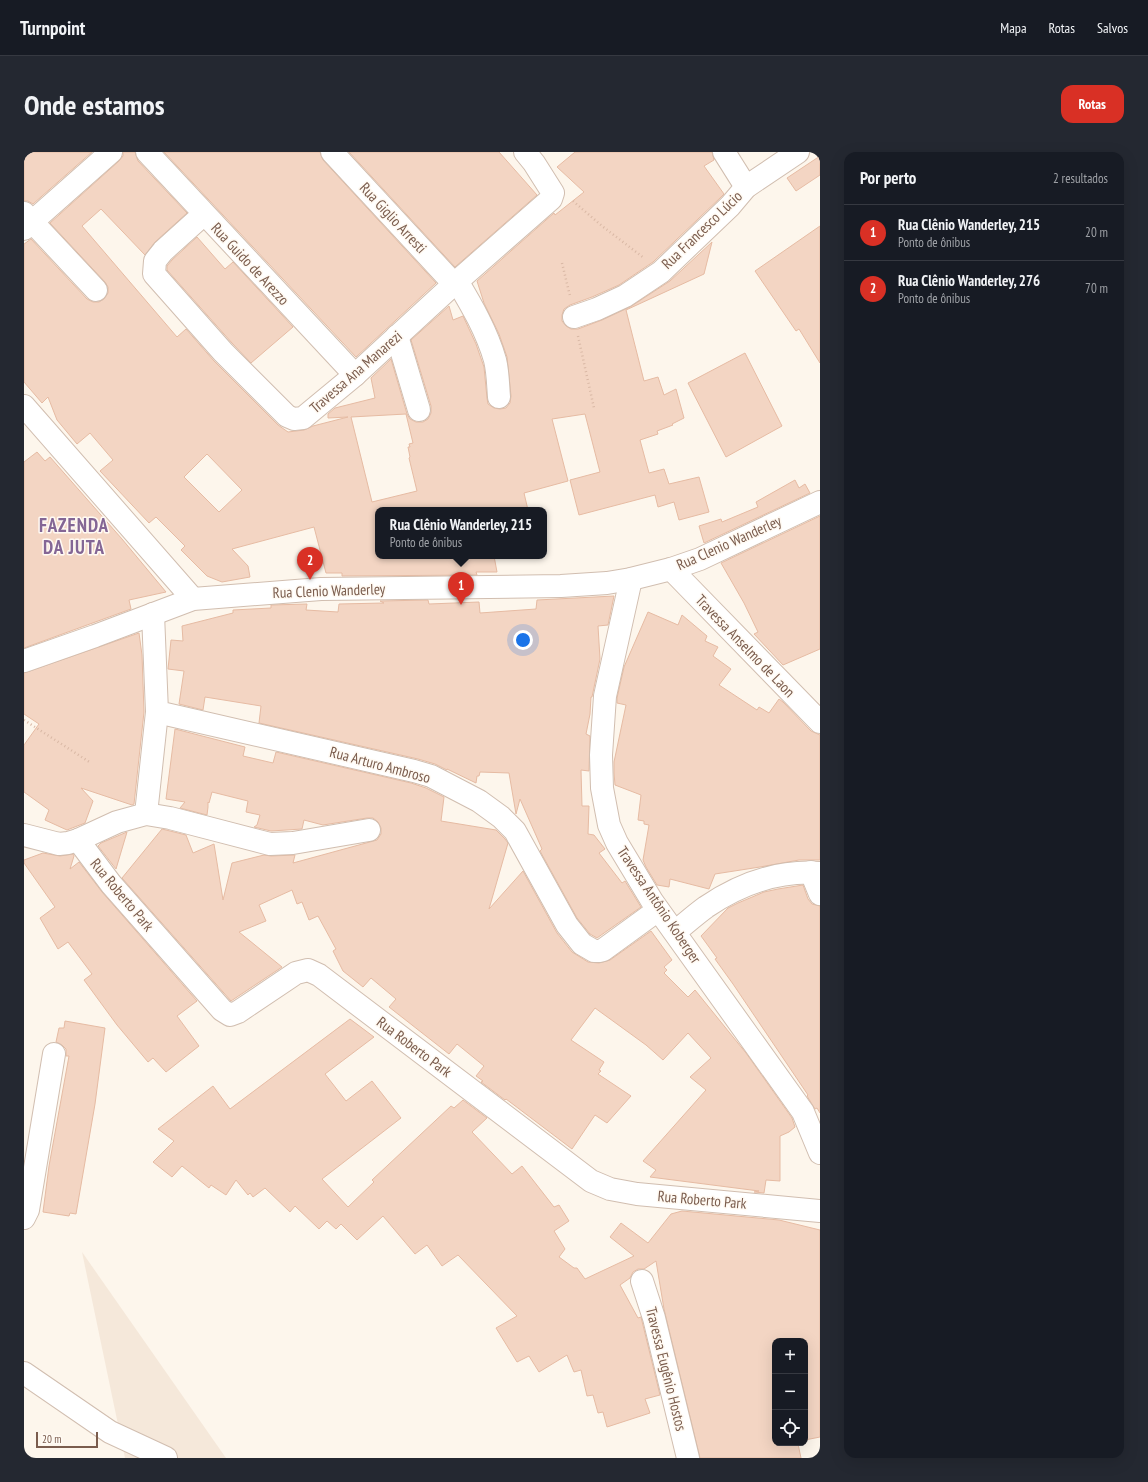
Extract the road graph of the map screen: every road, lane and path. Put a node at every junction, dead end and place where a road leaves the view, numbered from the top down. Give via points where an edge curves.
1 (112, 152) edge
2 (147, 152) edge
3 (332, 152) edge
4 (724, 152) edge
5 (798, 152) edge
6 (536, 156) edge
7 (746, 187) junction
8 (553, 193) junction
9 (204, 214) junction
10 (27, 221) edge
11 (661, 272) junction
12 (456, 283) junction
13 (96, 290) dead end
14 (574, 317) dead end
15 (397, 336) junction
16 (355, 375) junction
17 (498, 397) dead end
18 (24, 406) edge
19 (419, 410) dead end
20 (820, 502) edge
21 (671, 569) junction
22 (631, 579) junction
23 (193, 599) junction
24 (153, 614) junction
25 (24, 661) edge
26 (157, 712) junction
27 (24, 720) edge
28 (820, 722) edge
29 (91, 763) dead end
30 (146, 814) junction
31 (369, 830) dead end
32 (24, 835) edge
33 (78, 840) junction
34 (816, 872) edge
35 (820, 894) edge
36 (658, 910) junction
37 (674, 932) junction
38 (54, 1054) dead end
39 (820, 1153) edge
40 (820, 1211) edge
41 (24, 1218) edge
42 (642, 1281) dead end
43 (24, 1373) edge
44 (166, 1458) edge
45 (688, 1458) edge

1 - 10 street
2 - 9 street, Rua Guido de Arezzo
3 - 12 street, Rua Giglio Arresti
4 - 7 street
5 - 7 street, Rua Francesco Lúcio
6 - 8 street
7 - 11 street, Rua Francesco Lúcio via 730,206
8 - 11 path, Rua Francesco Lúcio via 561,190
8 - 12 street, Travessa Ana Manarezi via 551,199
9 - 16 street, Rua Guido de Arezzo
9 - 16 street, Travessa Ana Manarezi via 154,261 154,274 223,352 286,416 294,419 303,418
10 - 13 street
11 - 14 street via 625,296
12 - 15 street, Travessa Ana Manarezi
12 - 17 street, Rua Giglio Arresti via 468,299 486,335 495,361
15 - 16 street, Travessa Ana Manarezi
15 - 19 street
18 - 23 street
20 - 21 street, Rua Clenio Wanderley via 700,560
21 - 22 street, Rua Clenio Wanderley
21 - 28 street, Travessa Anselmo de Laon
22 - 23 street, Rua Clenio Wanderley via 561,586 321,589
22 - 36 street, Travessa Antônio Koberger via 604,696 602,788 609,825 617,843
23 - 24 street, Rua Clenio Wanderley
24 - 25 street, Rua Clenio Wanderley
24 - 26 street
26 - 30 street
26 - 36 street, Rua Arturo Ambroso via 414,771 431,776 479,802 501,817 515,831 567,926 582,944 594,951 603,950
27 - 29 path
30 - 31 street via 270,844 293,843
30 - 33 street via 117,822
32 - 33 street via 59,844
33 - 40 street, Rua Roberto Park via 111,884 222,1010 230,1015 296,973 308,970 319,975 591,1181 610,1189 637,1194
34 - 35 street
34 - 37 street via 772,876 741,887 706,907
36 - 37 street, Travessa Antônio Koberger
37 - 39 street, Travessa Antônio Koberger via 796,1101
38 - 41 street via 28,1210
42 - 45 street, Travessa Eugênio Hostos via 654,1318
43 - 44 street via 110,1432

